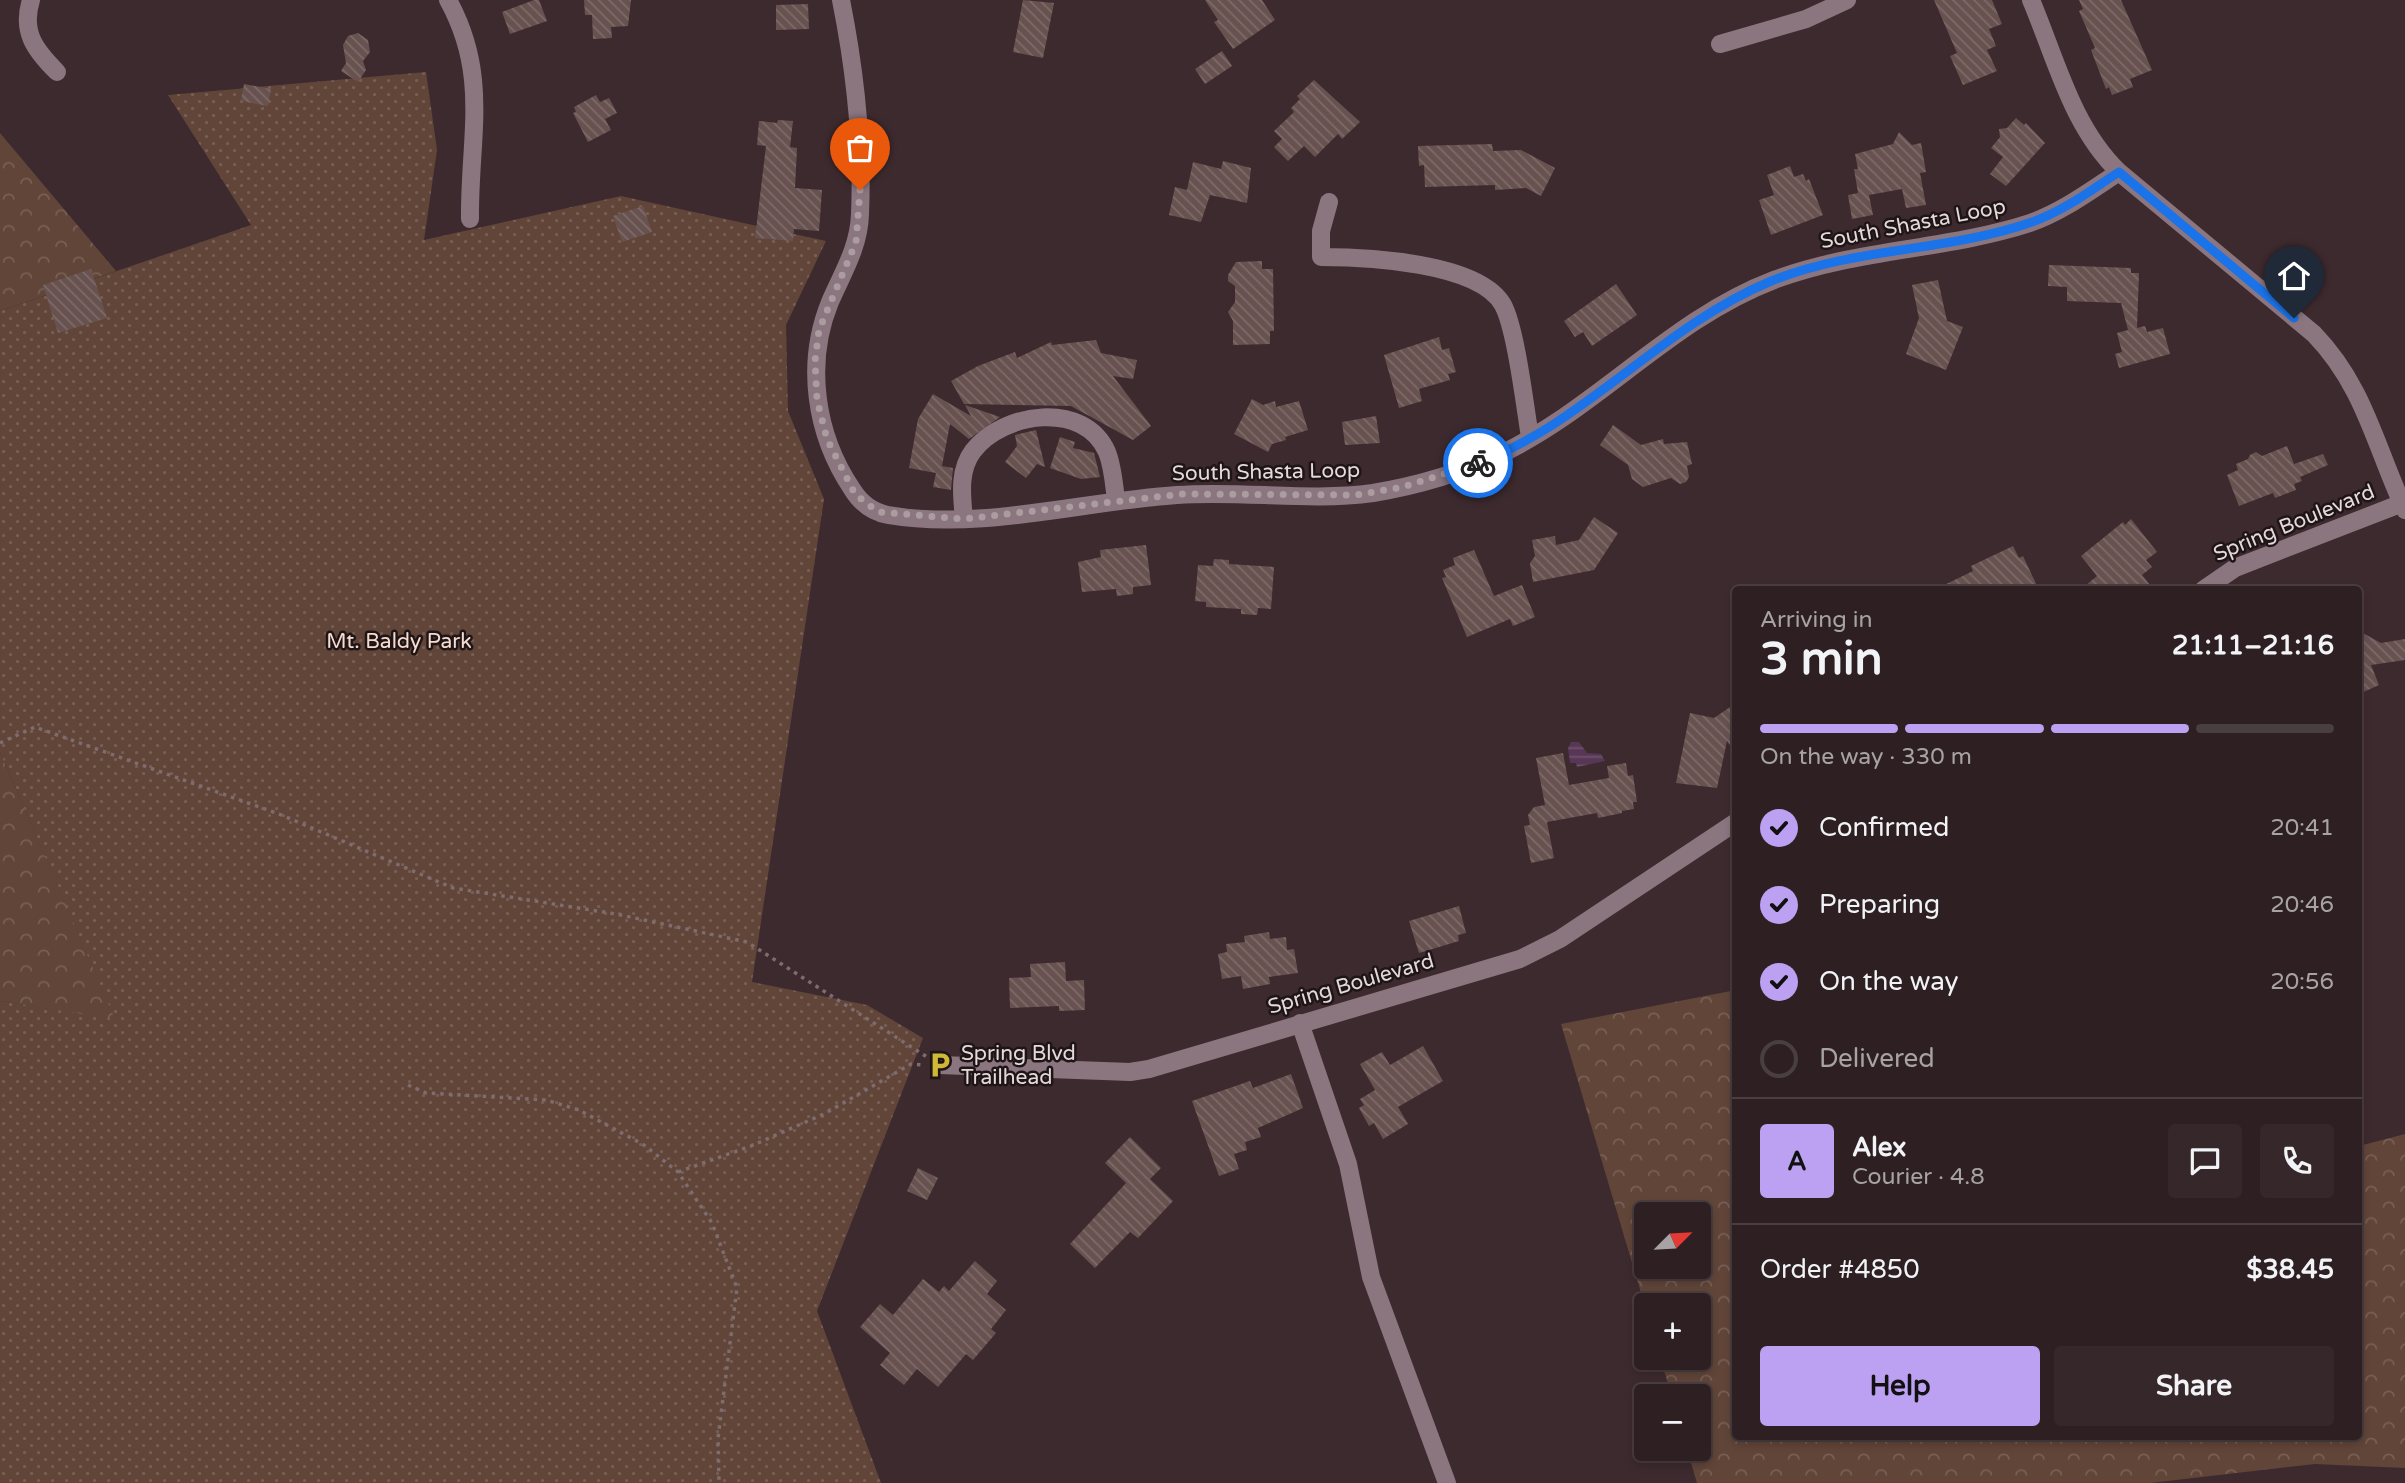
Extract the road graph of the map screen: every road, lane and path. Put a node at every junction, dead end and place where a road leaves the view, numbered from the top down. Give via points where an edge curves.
1 (31, 0) edge
2 (449, 0) edge
3 (841, 0) edge
4 (1847, 0) edge
5 (2031, 0) edge
6 (1720, 44) dead end
7 (57, 72) dead end
8 (2119, 172) junction
9 (1329, 202) dead end
10 (470, 219) dead end
11 (1530, 437) junction
12 (1116, 500) junction
13 (2404, 505) edge
14 (964, 519) junction
15 (2209, 586) edge
16 (0, 743) edge
17 (1732, 825) edge
18 (1300, 1023) junction
19 (940, 1066) junction
20 (408, 1085) dead end
21 (678, 1172) junction
22 (719, 1483) edge
23 (1447, 1483) edge

1 - 7 street via 26,16 28,34
2 - 10 street via 469,48 475,80
3 - 14 street, South Shasta Loop via 858,116 860,215 851,259 819,330 817,400 840,470 866,506 891,516
4 - 6 street via 1806,19
5 - 8 street via 2080,121 2093,144
8 - 11 street, South Shasta Loop via 2068,206 2033,222 1811,267 1770,281 1691,322
8 - 13 street via 2338,359 2355,387
9 - 11 street via 1321,231 1321,257 1407,262 1467,278 1494,293 1506,311
11 - 12 street, South Shasta Loop via 1462,469 1380,492 1182,494
12 - 14 street, South Shasta Loop
12 - 14 street via 1106,451 1090,430 1068,420 1041,417 1013,423 988,436 972,452 963,475
13 - 15 street, Spring Boulevard via 2235,568
16 - 19 path via 35,727 279,814 453,888 616,914 747,942
17 - 18 street, Spring Boulevard via 1539,951
18 - 19 street, Spring Boulevard via 1130,1072
18 - 23 street via 1348,1164 1371,1277
19 - 21 path via 911,1064 824,1114
20 - 21 path via 426,1093 546,1100 579,1110 644,1145
21 - 22 path via 712,1223 737,1288 718,1438

